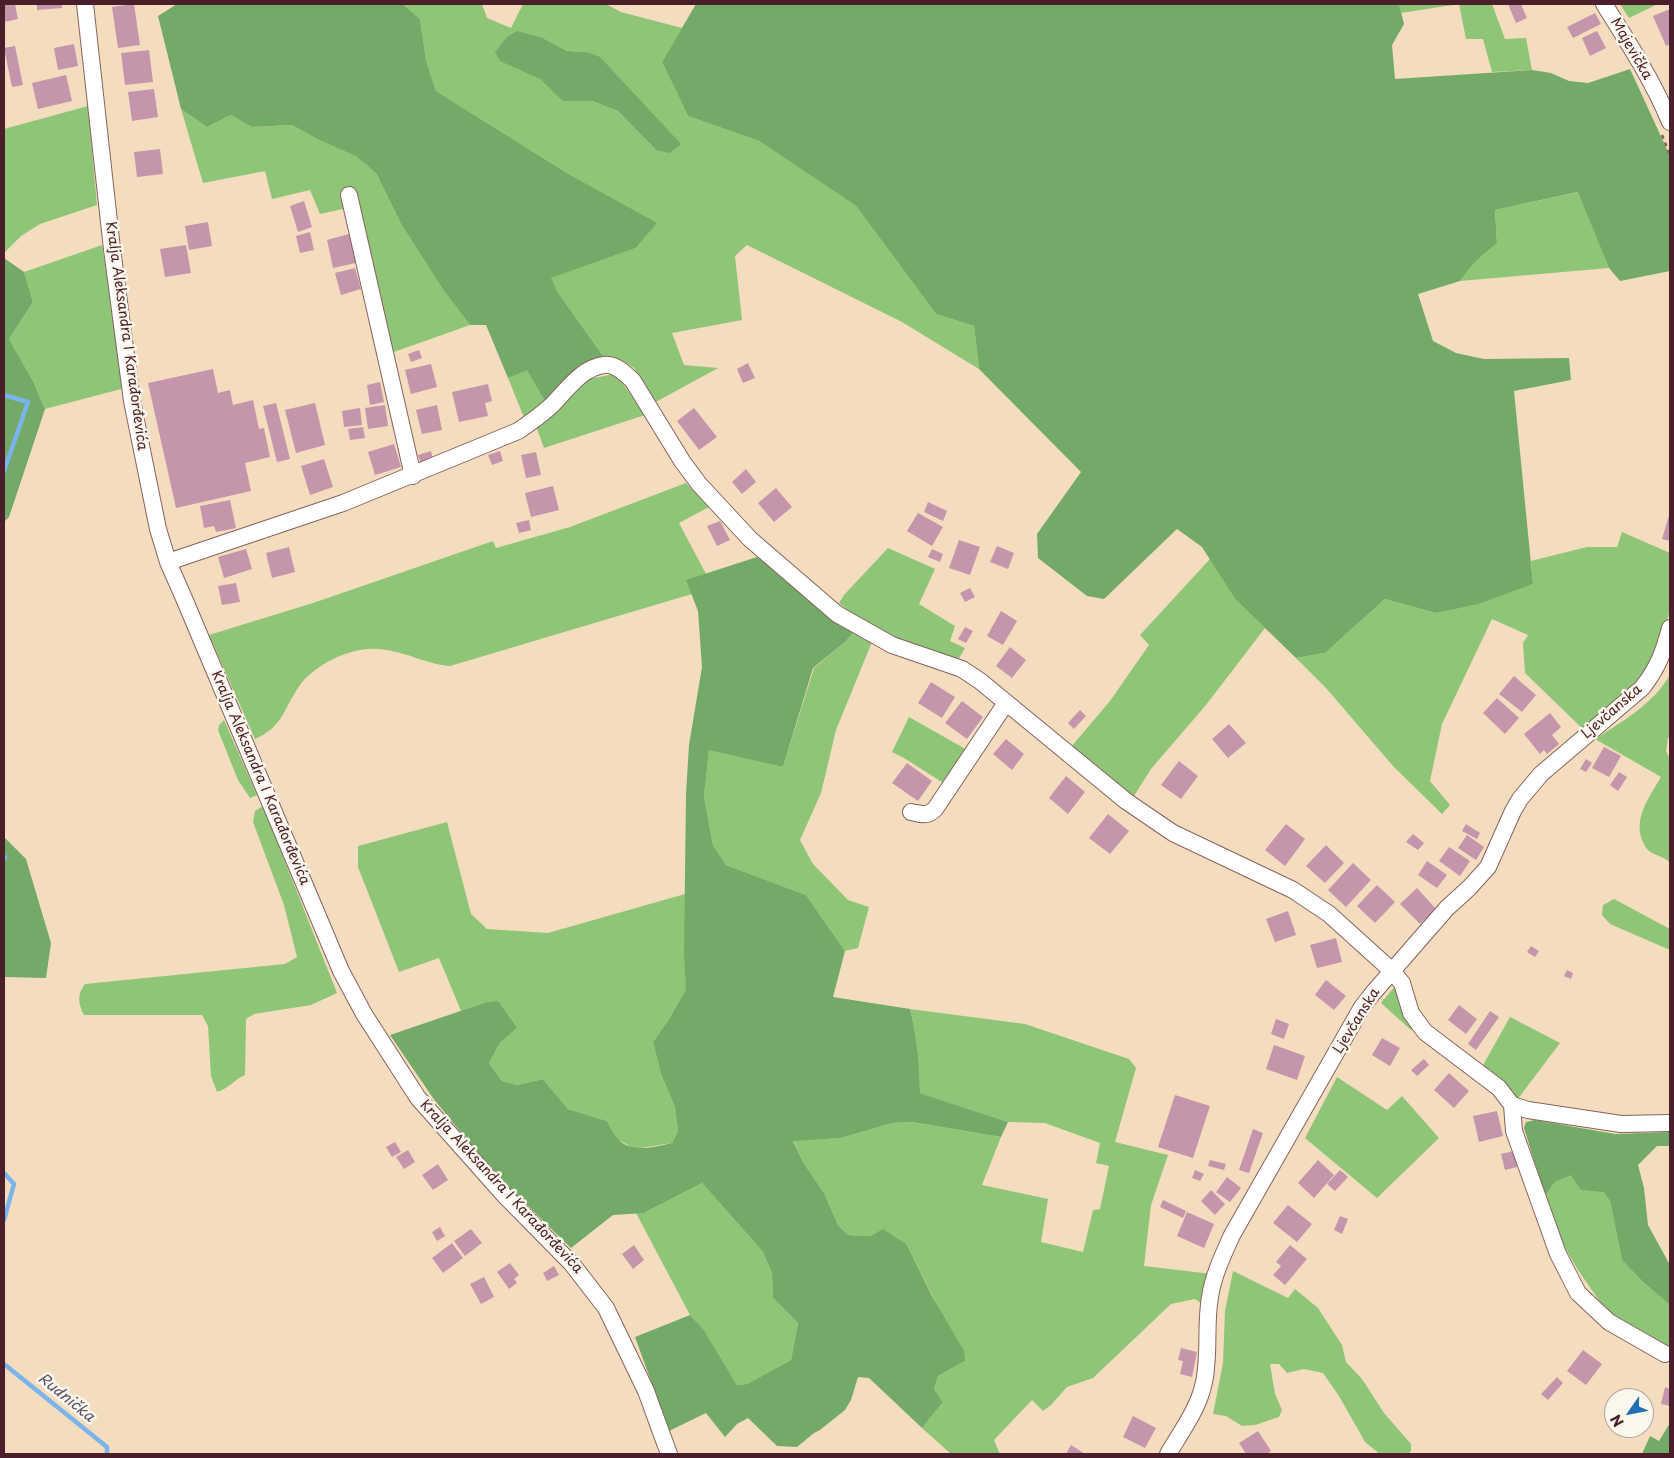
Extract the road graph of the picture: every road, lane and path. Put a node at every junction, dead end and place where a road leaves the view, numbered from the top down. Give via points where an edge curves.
1 (85, 4) edge
2 (1604, 4) edge
3 (1670, 122) edge
4 (349, 194) dead end
5 (413, 476) junction
6 (168, 562) junction
7 (1670, 628) edge
8 (1006, 703) junction
9 (910, 812) dead end
10 (1391, 970) junction
11 (1512, 1105) junction
12 (1670, 1123) edge
13 (1665, 1354) dead end
14 (669, 1454) edge
15 (1168, 1454) edge

1 - 6 street, Kralja Aleksandra I Karađorđevića via 132,401 158,529
2 - 3 street, Majevička via 1651,82
4 - 5 street
5 - 6 street
5 - 8 street via 518,431 533,422 585,372 604,364 611,365 633,381 699,484 750,538 837,614 892,645 962,669
6 - 14 street, Kralja Aleksandra I Karađorđevića via 341,971 364,1014 418,1098 505,1196 572,1264 606,1308 646,1391
7 - 10 street, Ljevčanska via 1664,651 1642,688 1541,774 1513,811 1488,867
8 - 9 street via 935,809 924,815
8 - 10 street via 1126,801 1173,833 1293,890 1328,914
10 - 11 street via 1402,983 1411,1013 1425,1032 1499,1088
10 - 15 street, Ljevčanska via 1362,1007 1232,1236 1214,1277 1210,1298 1204,1383 1196,1406
11 - 12 street via 1622,1124
11 - 13 street via 1514,1131 1520,1149 1558,1254 1578,1293 1610,1322

